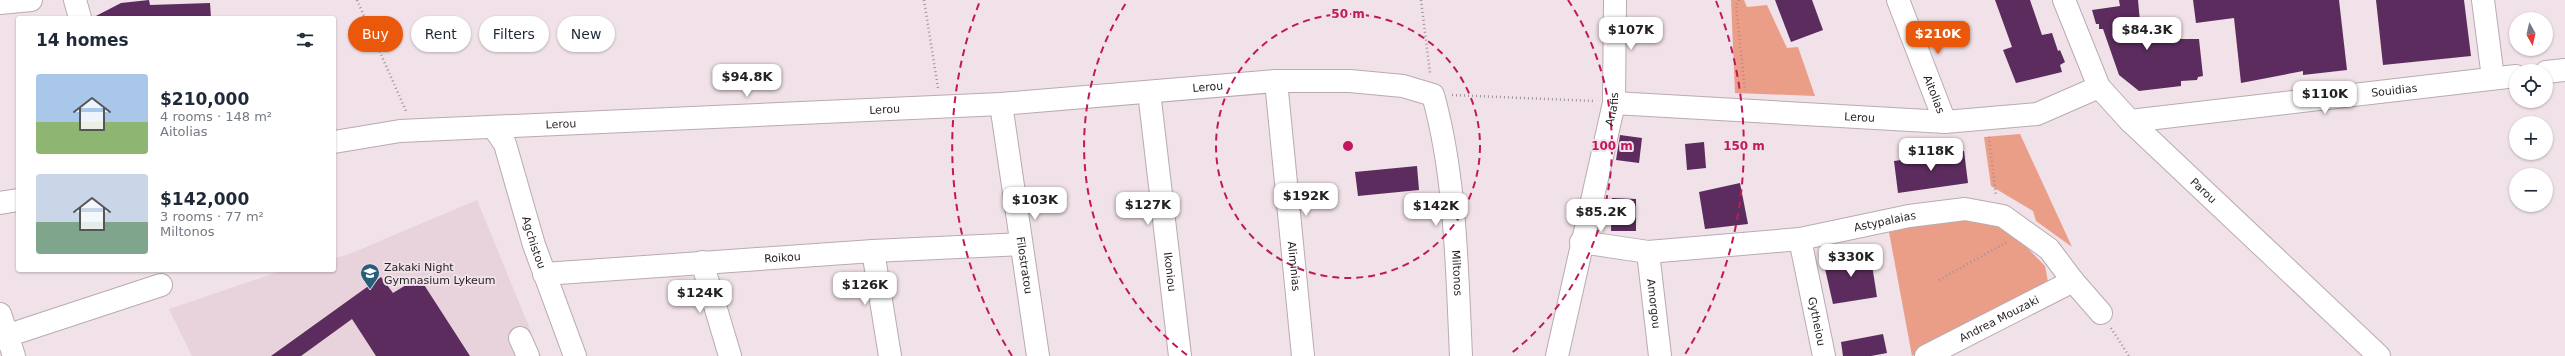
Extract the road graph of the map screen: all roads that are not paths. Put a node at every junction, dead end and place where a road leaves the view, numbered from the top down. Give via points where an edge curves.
1 (31, 0) edge
2 (75, 0) edge
3 (1615, 0) edge
4 (1898, 0) edge
5 (2064, 0) edge
6 (2483, 0) edge
7 (0, 3) edge
8 (79, 16) edge
9 (2565, 70) edge
10 (2553, 71) edge
11 (2509, 77) edge
12 (2493, 78) junction
13 (1276, 81) junction
14 (2099, 87) junction
15 (1150, 92) junction
16 (1433, 95) joint
17 (1614, 102) junction
18 (1001, 104) junction
19 (2130, 121) junction
20 (1945, 122) junction
21 (494, 128) junction
22 (336, 142) edge
23 (16, 200) edge
24 (0, 203) edge
25 (1800, 239) junction
26 (1581, 242) junction
27 (1021, 244) junction
28 (873, 251) junction
29 (1648, 252) junction
30 (702, 262) junction
31 (544, 274) junction
32 (2073, 281) junction
33 (161, 285) dead end
34 (2101, 313) road end
35 (0, 314) edge
36 (6, 336) junction
37 (14, 356) edge
38 (575, 356) edge
39 (730, 356) edge
40 (890, 356) edge
41 (1038, 356) edge
42 (1180, 356) edge
43 (1303, 356) edge
44 (1461, 356) edge
45 (1557, 356) edge
46 (1660, 356) edge
47 (1824, 356) edge
48 (1926, 356) edge
49 (2379, 356) edge

1 - 7 street
2 - 8 street
3 - 17 street, Anafis
4 - 20 street, Aitolias
5 - 14 street, Parou
6 - 12 street
9 - 10 street
11 - 12 street, Souidias
12 - 19 street, Souidias
13 - 15 street, Lerou
13 - 16 street, Lerou via 1350,81 1404,86
13 - 43 street, Aliminias
14 - 19 street, Parou
14 - 20 street, Lerou via 2037,114
15 - 18 street, Lerou
15 - 42 street, Ikoniou
16 - 44 street, Miltonos via 1443,127 1456,252
17 - 20 street, Lerou
17 - 26 street, Anafis
18 - 21 street, Lerou
18 - 27 street, Filostratou
19 - 49 street, Parou
21 - 22 street, Lerou via 400,131
21 - 31 street, Agchistou via 505,144
23 - 24 street
25 - 29 street, Astypalaias
25 - 32 street, Astypalaias via 1923,214 1965,209 2003,216 2049,249
25 - 47 street, Gytheiou
26 - 29 street, Astypalaias
26 - 45 street, Anafis
27 - 28 street, Roikou
27 - 41 street, Filostratou
28 - 30 street, Roikou
28 - 40 street
29 - 46 street, Amorgou
30 - 31 street, Roikou
30 - 39 street
31 - 38 street, Agchistou
32 - 34 street, Astypalaias
32 - 48 street, Andrea Mouzaki
33 - 36 street
35 - 36 street
36 - 37 street

